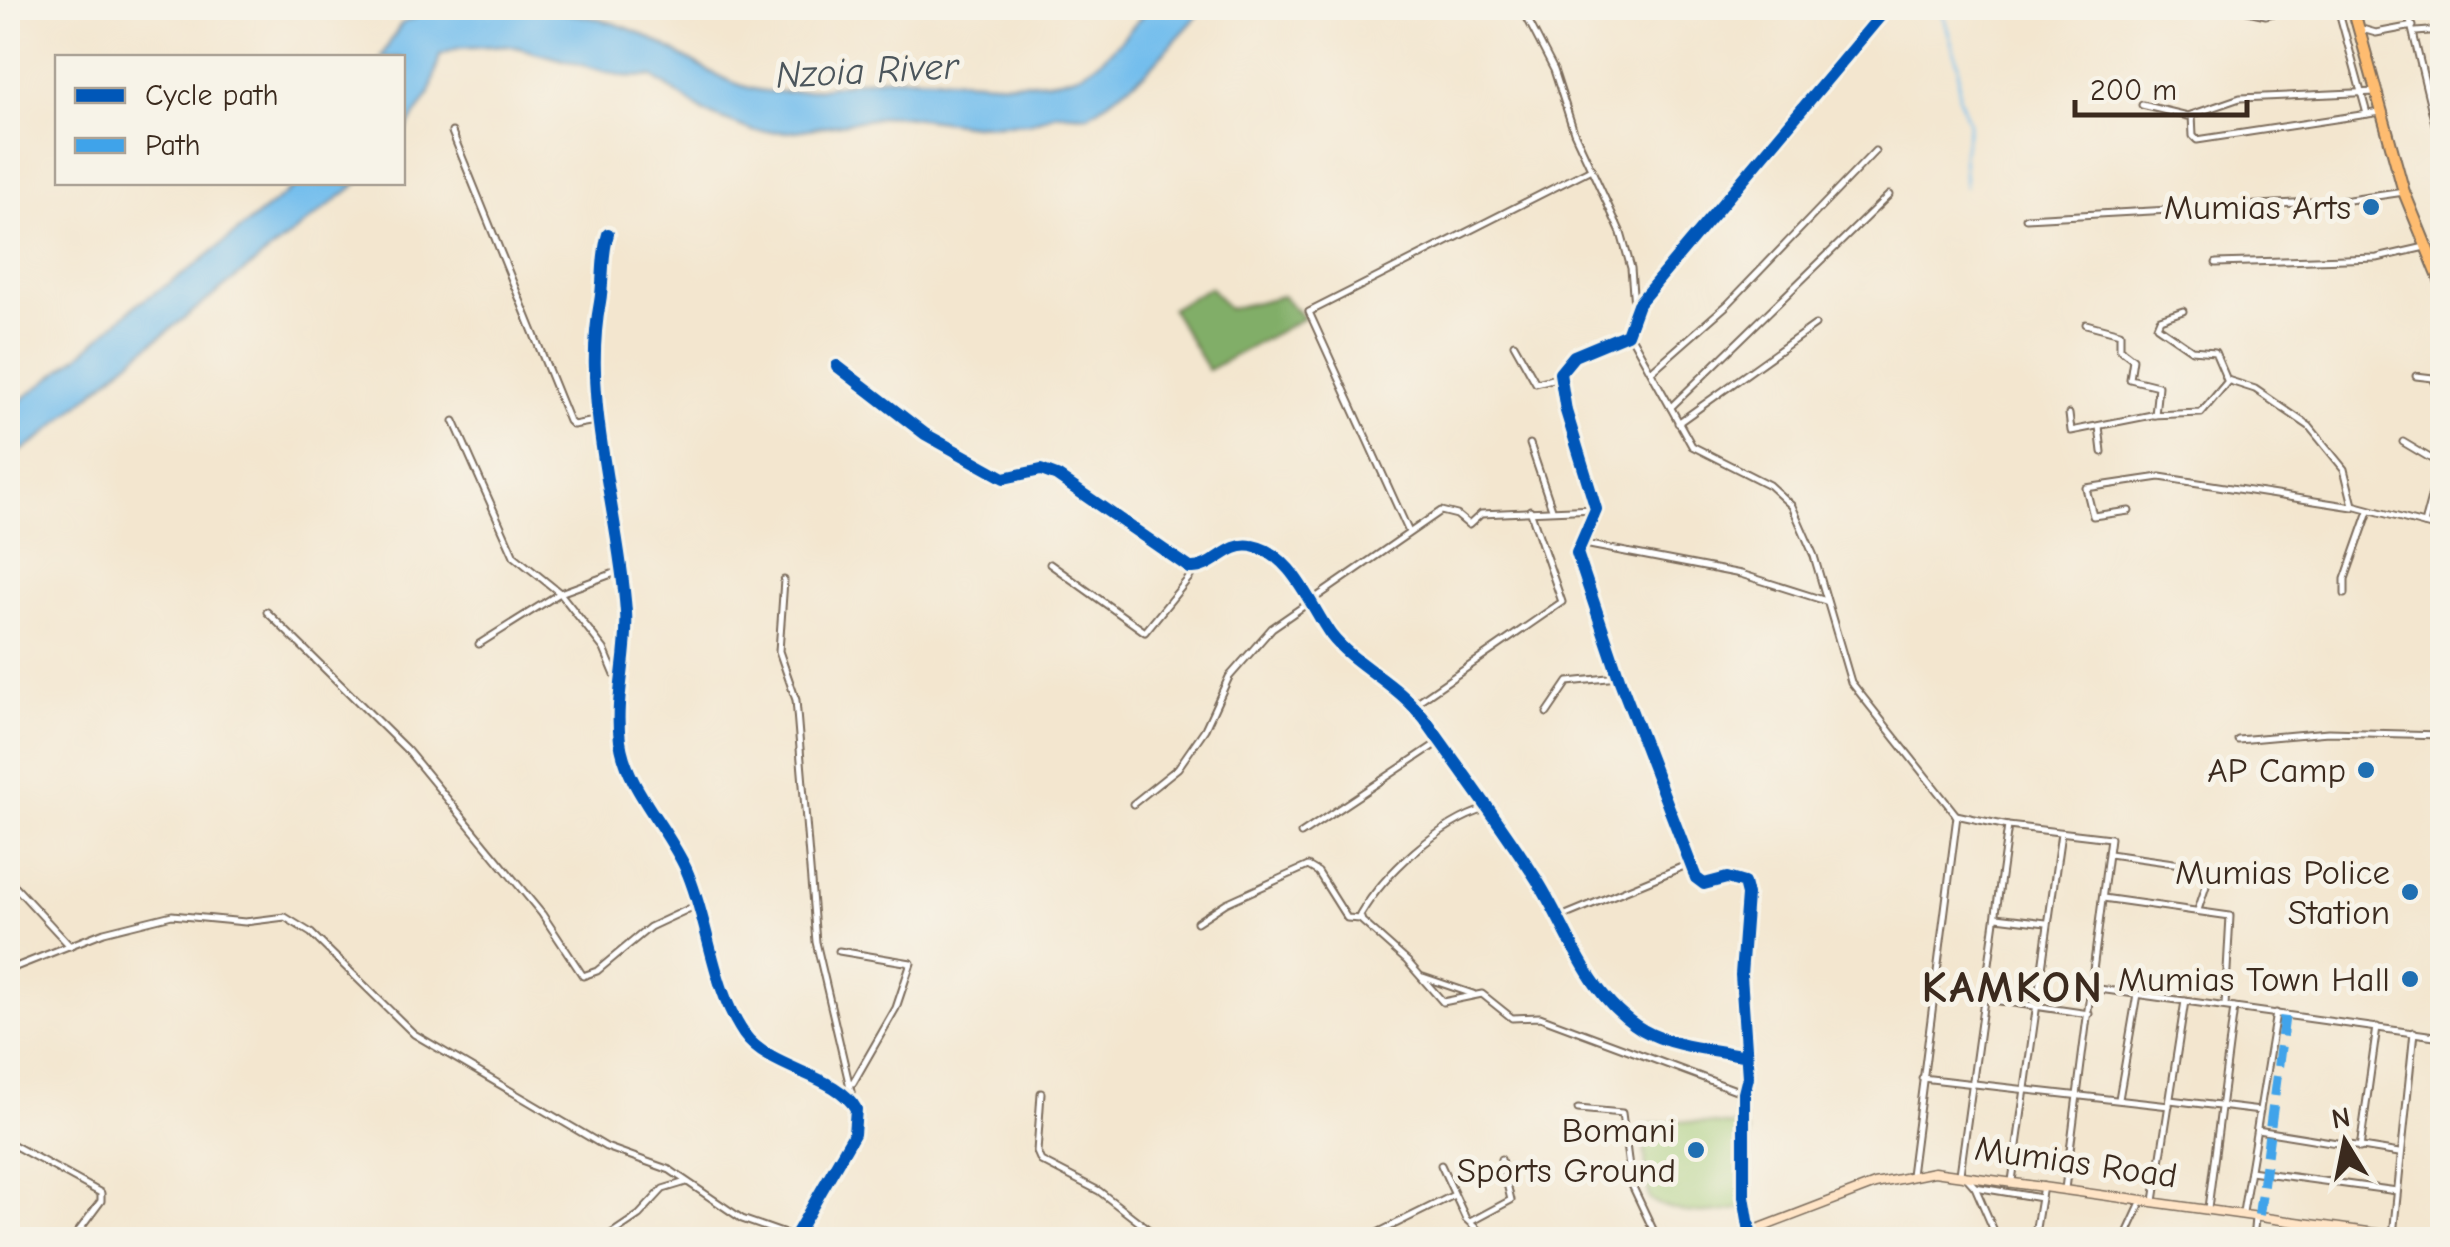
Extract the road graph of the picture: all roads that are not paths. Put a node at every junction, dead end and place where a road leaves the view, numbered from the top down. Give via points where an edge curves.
1 (1522, 8) edge
2 (1887, 8) edge
3 (2234, 8) edge
4 (2295, 8) edge
5 (2338, 8) edge
6 (2352, 8) edge
7 (2407, 8) edge
8 (2358, 27) junction
9 (2344, 28) junction
10 (2413, 29) junction
11 (2442, 30) edge
12 (2362, 44) junction
13 (2349, 46) junction
14 (2368, 66) junction
15 (2355, 69) junction
16 (2376, 92) junction
17 (2361, 94) junction
18 (2142, 104) dead end
19 (2381, 112) junction
20 (2366, 114) junction
21 (2192, 115) junction
22 (452, 132) dead end
23 (1875, 151) dead end
24 (2442, 153) edge
25 (1592, 169) junction
26 (2404, 192) junction
27 (1889, 195) dead end
28 (2026, 218) dead end
29 (608, 234) dead end
30 (2425, 246) junction
31 (2216, 263) dead end
32 (2442, 285) edge
33 (1634, 310) junction
34 (2184, 311) dead end
35 (1815, 324) dead end
36 (2086, 324) dead end
37 (1628, 332) junction
38 (1514, 344) dead end
39 (837, 366) dead end
40 (1653, 370) junction
41 (2416, 376) dead end
42 (1560, 378) junction
43 (2228, 381) junction
44 (2442, 396) edge
45 (1671, 407) junction
46 (2069, 414) dead end
47 (2156, 414) junction
48 (601, 420) junction
49 (454, 421) dead end
50 (1678, 423) junction
51 (2098, 424) junction
52 (2403, 442) dead end
53 (1530, 444) dead end
54 (2102, 452) dead end
55 (2355, 506) junction
56 (1552, 509) junction
57 (1596, 509) junction
58 (1530, 510) junction
59 (2370, 510) junction
60 (2129, 511) dead end
61 (2424, 524) junction
62 (2442, 529) edge
63 (1408, 530) junction
64 (1579, 544) junction
65 (1050, 564) dead end
66 (1197, 568) junction
67 (620, 571) junction
68 (784, 580) dead end
69 (560, 593) junction
70 (2345, 594) dead end
71 (1308, 599) junction
72 (1826, 601) junction
73 (267, 612) dead end
74 (479, 644) dead end
75 (1618, 677) junction
76 (620, 688) junction
77 (1413, 705) junction
78 (1547, 714) dead end
79 (2442, 734) edge
80 (2238, 740) dead end
81 (1439, 742) junction
82 (1132, 804) dead end
83 (1486, 809) junction
84 (1956, 815) junction
85 (2008, 826) junction
86 (2062, 832) junction
87 (1301, 834) dead end
88 (2109, 854) junction
89 (1689, 864) junction
90 (8, 879) edge
91 (2103, 898) junction
92 (696, 905) junction
93 (2198, 910) junction
94 (1998, 916) junction
95 (1556, 919) junction
96 (1360, 920) junction
97 (1197, 922) dead end
98 (2046, 923) junction
99 (70, 946) junction
100 (840, 951) dead end
101 (8, 970) edge
102 (1420, 976) junction
103 (2092, 988) junction
104 (1473, 994) junction
105 (2137, 994) junction
106 (1986, 999) junction
107 (2185, 1002) junction
108 (2035, 1006) junction
109 (2225, 1006) junction
110 (2234, 1007) junction
111 (2276, 1012) junction
112 (2089, 1014) junction
113 (2377, 1026) junction
114 (2414, 1032) junction
115 (2442, 1037) edge
116 (1746, 1056) junction
117 (1922, 1078) junction
118 (1973, 1083) junction
119 (852, 1086) junction
120 (2024, 1089) junction
121 (1041, 1093) dead end
122 (1744, 1093) junction
123 (2077, 1094) junction
124 (2119, 1100) junction
125 (854, 1103) junction
126 (2169, 1103) junction
127 (2220, 1106) junction
128 (1578, 1109) dead end
129 (2260, 1111) junction
130 (2257, 1130) junction
131 (8, 1142) edge
132 (2360, 1148) junction
133 (2400, 1153) junction
134 (1501, 1159) dead end
135 (1441, 1165) dead end
136 (2250, 1171) junction
137 (1964, 1174) junction
138 (1911, 1176) junction
139 (2012, 1181) junction
140 (686, 1182) junction
141 (1976, 1186) junction
142 (2043, 1186) junction
143 (2065, 1189) junction
144 (2397, 1191) junction
145 (1454, 1195) junction
146 (2040, 1198) junction
147 (2142, 1200) junction
148 (2154, 1201) junction
149 (2208, 1208) junction
150 (2243, 1212) junction
151 (2255, 1214) junction
152 (1470, 1222) junction
153 (1750, 1232) junction
154 (2393, 1234) junction
155 (794, 1238) edge
156 (1997, 1238) edge
157 (72, 1240) edge
158 (602, 1240) edge
159 (827, 1240) edge
160 (1162, 1240) edge
161 (1362, 1240) edge
162 (1489, 1240) edge
163 (1658, 1240) edge
164 (1729, 1240) edge
165 (2034, 1240) edge
166 (2124, 1240) edge
167 (2253, 1240) edge
168 (2426, 1240) edge

1 - 25 street
2 - 33 street
3 - 4 street via 2266,16
5 - 9 street
6 - 8 highway
7 - 10 street
8 - 9 street
8 - 10 street via 2376,33
8 - 12 highway
9 - 13 street
10 - 11 street
10 - 24 street
12 - 13 street
12 - 14 highway
13 - 15 street
14 - 15 street
14 - 16 highway
15 - 17 street
16 - 17 street
16 - 19 highway
17 - 20 street
17 - 21 street via 2240,98
18 - 21 street
19 - 20 street
19 - 26 highway
20 - 21 street via 2198,140
22 - 48 street via 569,421
23 - 40 street via 1727,305
25 - 33 street via 1625,245
25 - 63 street via 1309,312
26 - 28 street
26 - 30 highway
27 - 45 street
29 - 48 street via 597,312
30 - 31 street via 2379,258
30 - 32 highway
33 - 37 street
34 - 43 street via 2157,326 2192,350 2216,352
35 - 50 street
36 - 47 street via 2120,333 2120,349 2133,359 2130,380 2158,384
37 - 40 street
37 - 42 street via 1570,359
38 - 42 street via 1534,382
39 - 66 street via 925,434 992,473 1004,478 1041,470 1057,476
40 - 45 street
41 - 44 street via 2434,379
42 - 57 street
43 - 47 street via 2204,412
43 - 55 street via 2255,389 2309,426 2344,469
45 - 50 street
46 - 51 street via 2070,430
47 - 51 street
48 - 67 street
49 - 69 street via 514,556
50 - 72 street via 1701,452 1786,498 1814,556
51 - 54 street
52 - 61 street via 2440,464
53 - 56 street
55 - 59 street
55 - 60 street via 2160,477 2086,488 2093,516
56 - 57 street
56 - 58 street
57 - 64 street
58 - 63 street via 1481,514 1468,525 1441,510
58 - 77 street via 1562,602
59 - 61 street
59 - 70 street
61 - 62 street
63 - 71 street
64 - 72 street via 1741,574
64 - 75 street
65 - 66 street via 1144,632
66 - 71 street via 1237,547 1257,546 1287,568
67 - 69 street
67 - 76 street via 626,622
68 - 119 street via 779,651 796,700 816,942
69 - 74 street
69 - 76 street via 608,656
71 - 77 street via 1337,642
71 - 82 street via 1248,652 1178,768
72 - 84 street via 1858,694
73 - 92 street via 408,751 542,914 581,975 592,974 650,927
75 - 78 street via 1568,682
75 - 89 street
76 - 92 street via 624,756 686,868
77 - 81 street
79 - 80 street via 2328,732
81 - 83 street
81 - 87 street
83 - 95 street
83 - 96 street via 1460,820 1404,866 1366,904
84 - 85 street
84 - 117 street
85 - 86 street
85 - 94 street
86 - 88 street via 2106,835
86 - 98 street
88 - 91 street
88 - 93 street via 2196,866 2206,886
89 - 95 street
89 - 116 street via 1698,882 1744,883
90 - 99 street
91 - 93 street
91 - 103 street
92 - 125 street via 747,1038
93 - 109 street via 2231,917
94 - 98 street
94 - 106 street
95 - 116 street via 1589,977 1644,1030
96 - 97 street via 1348,918 1308,866
96 - 102 street
98 - 108 street
99 - 101 street
99 - 140 street via 172,915 290,919 414,1034 591,1139
100 - 119 street via 911,962 896,1008
102 - 104 street
102 - 104 street via 1443,1002
103 - 105 street
103 - 112 street
104 - 122 street via 1491,998 1512,1018 1540,1017
105 - 107 street
105 - 124 street
106 - 108 street
106 - 118 street
107 - 109 street
107 - 126 street
108 - 112 street
108 - 120 street
109 - 110 street
110 - 111 street
110 - 127 street
111 - 113 street
111 - 129 street
112 - 123 street
113 - 114 street
113 - 132 street
114 - 115 street
114 - 133 street
116 - 122 street
117 - 118 street
117 - 138 street
118 - 120 street
118 - 137 street
119 - 125 street
120 - 123 street
120 - 139 street
121 - 160 street via 1041,1161 1100,1190
122 - 153 street
123 - 124 street
123 - 143 street
124 - 126 street
125 - 155 street via 854,1134
126 - 127 street
126 - 148 street
127 - 129 street
127 - 149 street
128 - 163 street via 1622,1114 1630,1182
129 - 130 street
130 - 132 street
130 - 136 street
131 - 157 street via 101,1193
132 - 133 street
133 - 144 street
134 - 152 street via 1511,1200
135 - 145 street
136 - 144 street
136 - 150 street
137 - 138 street, Mumias Road
137 - 139 street, Mumias Road
137 - 141 street
138 - 153 street, Mumias Road
139 - 142 street, Mumias Road
140 - 155 street via 742,1219
140 - 158 street via 663,1188
141 - 146 street
141 - 156 street
142 - 143 street, Mumias Road
142 - 146 street
143 - 147 street, Mumias Road
144 - 154 street
145 - 152 street
145 - 161 street
146 - 165 street
147 - 148 street, Mumias Road
147 - 166 street
148 - 149 street, Mumias Road
149 - 150 street, Mumias Road
150 - 151 street, Mumias Road
151 - 154 street, Mumias Road
151 - 167 street
152 - 162 street
153 - 164 street, Mumias Road
154 - 168 street, Mumias Road
155 - 159 street

